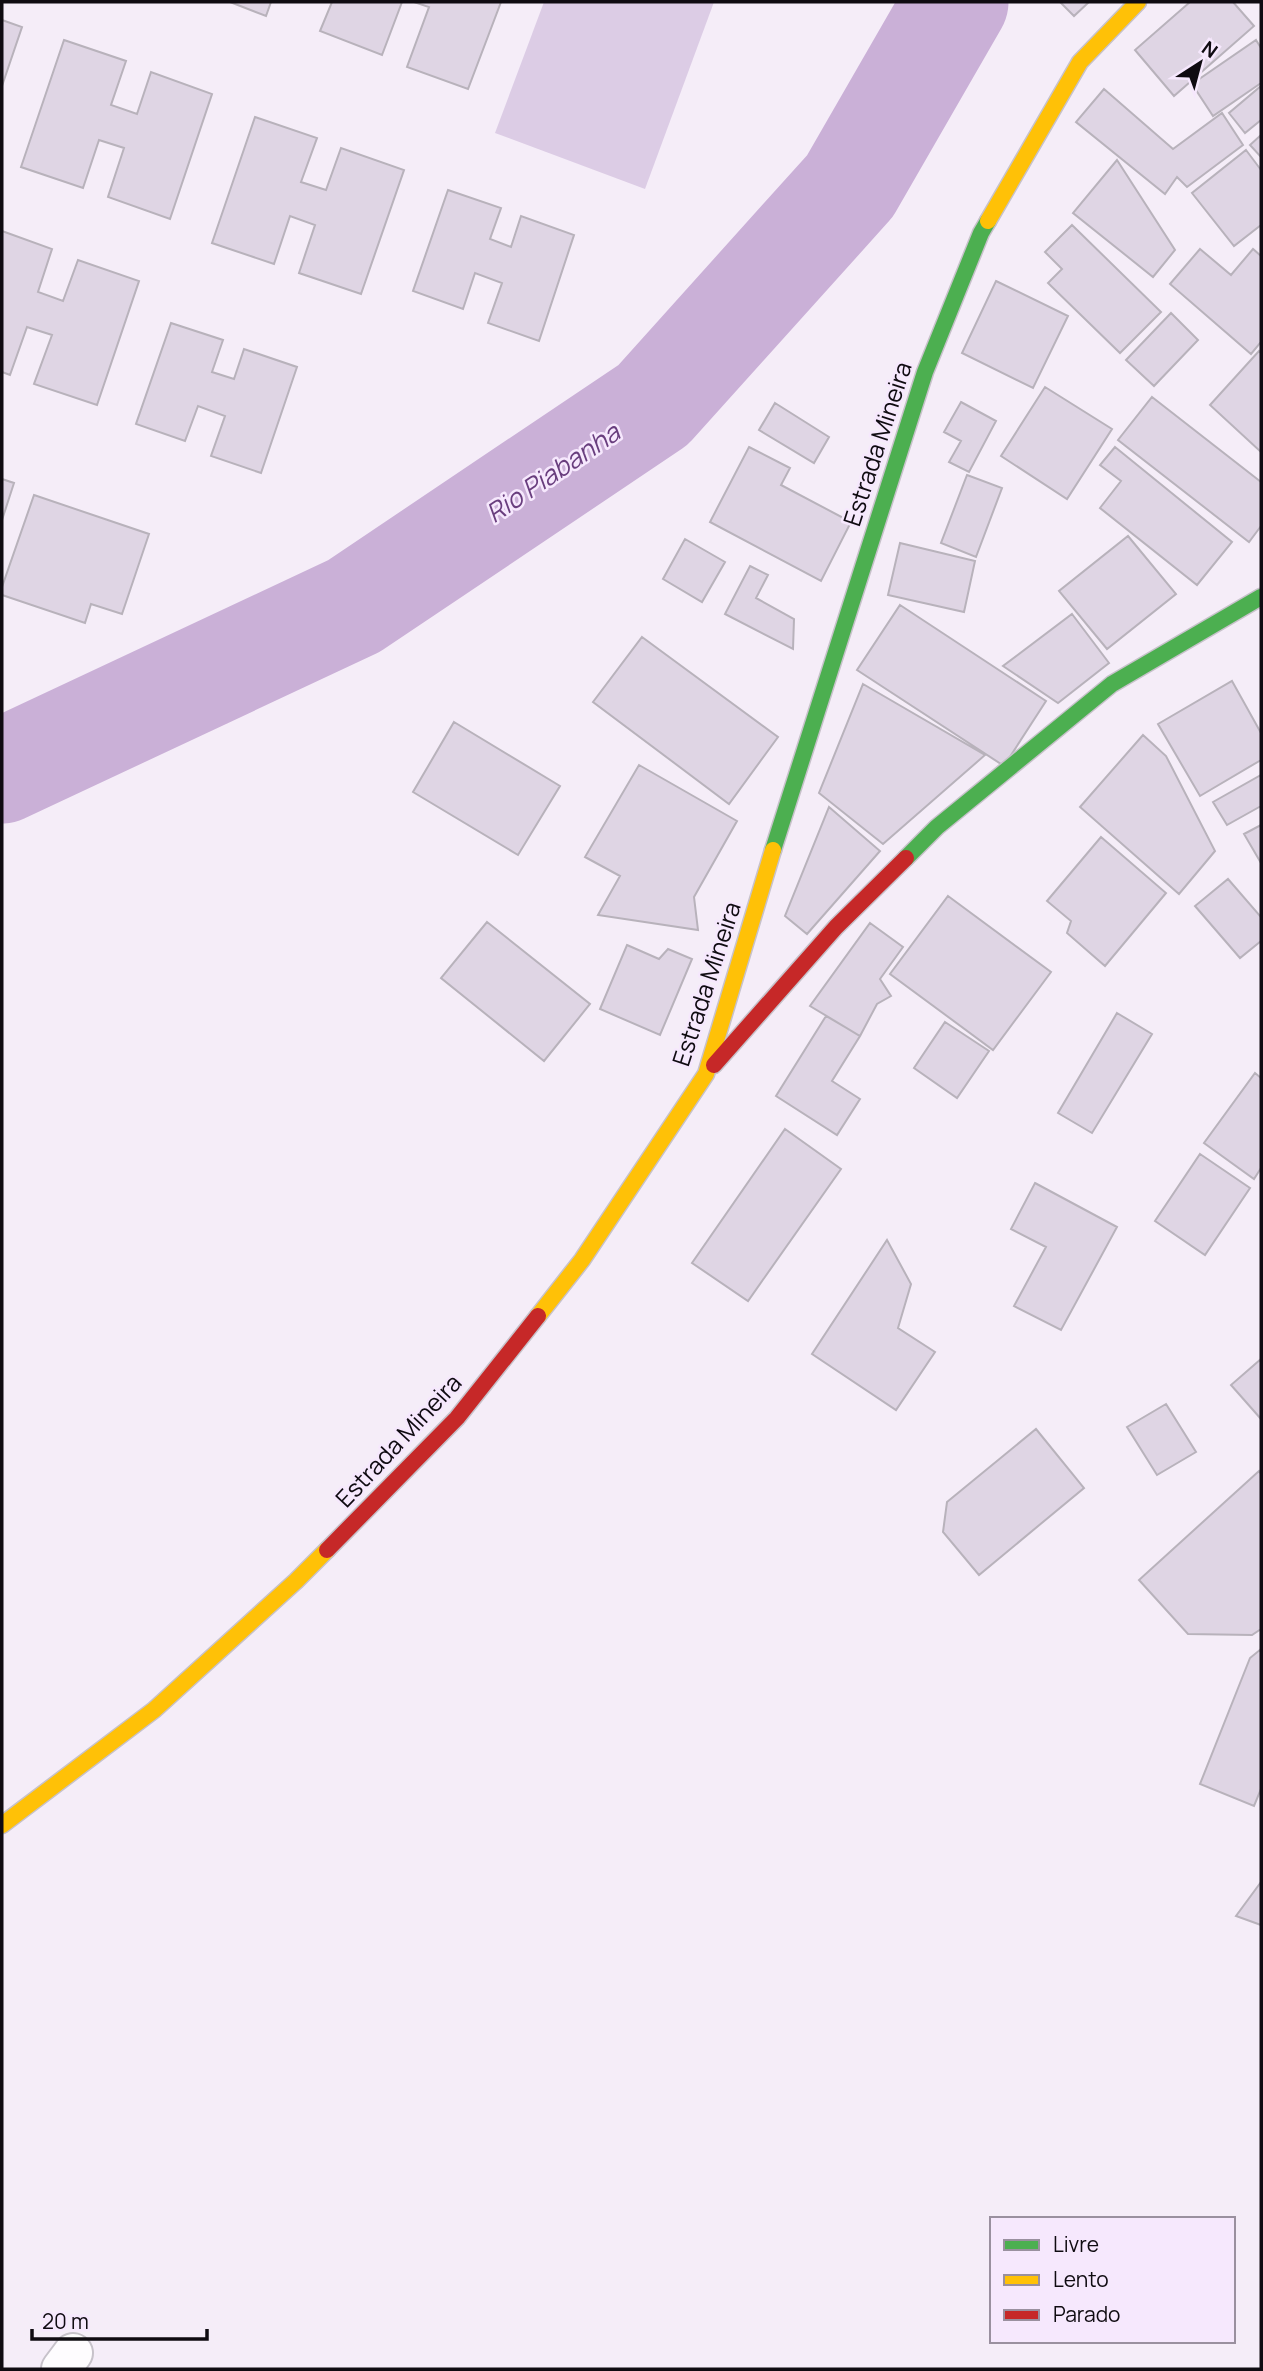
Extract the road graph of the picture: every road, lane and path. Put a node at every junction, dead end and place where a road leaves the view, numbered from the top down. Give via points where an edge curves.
1 (1138, 2) edge
2 (1261, 597) edge
3 (706, 1074) junction
4 (2, 1825) edge

1 - 3 street, Estrada Mineira via 1080,62 981,233 930,359 781,822
2 - 3 street via 1112,684 937,827 836,926
3 - 4 street, Estrada Mineira via 582,1260 457,1418 296,1581 154,1710

